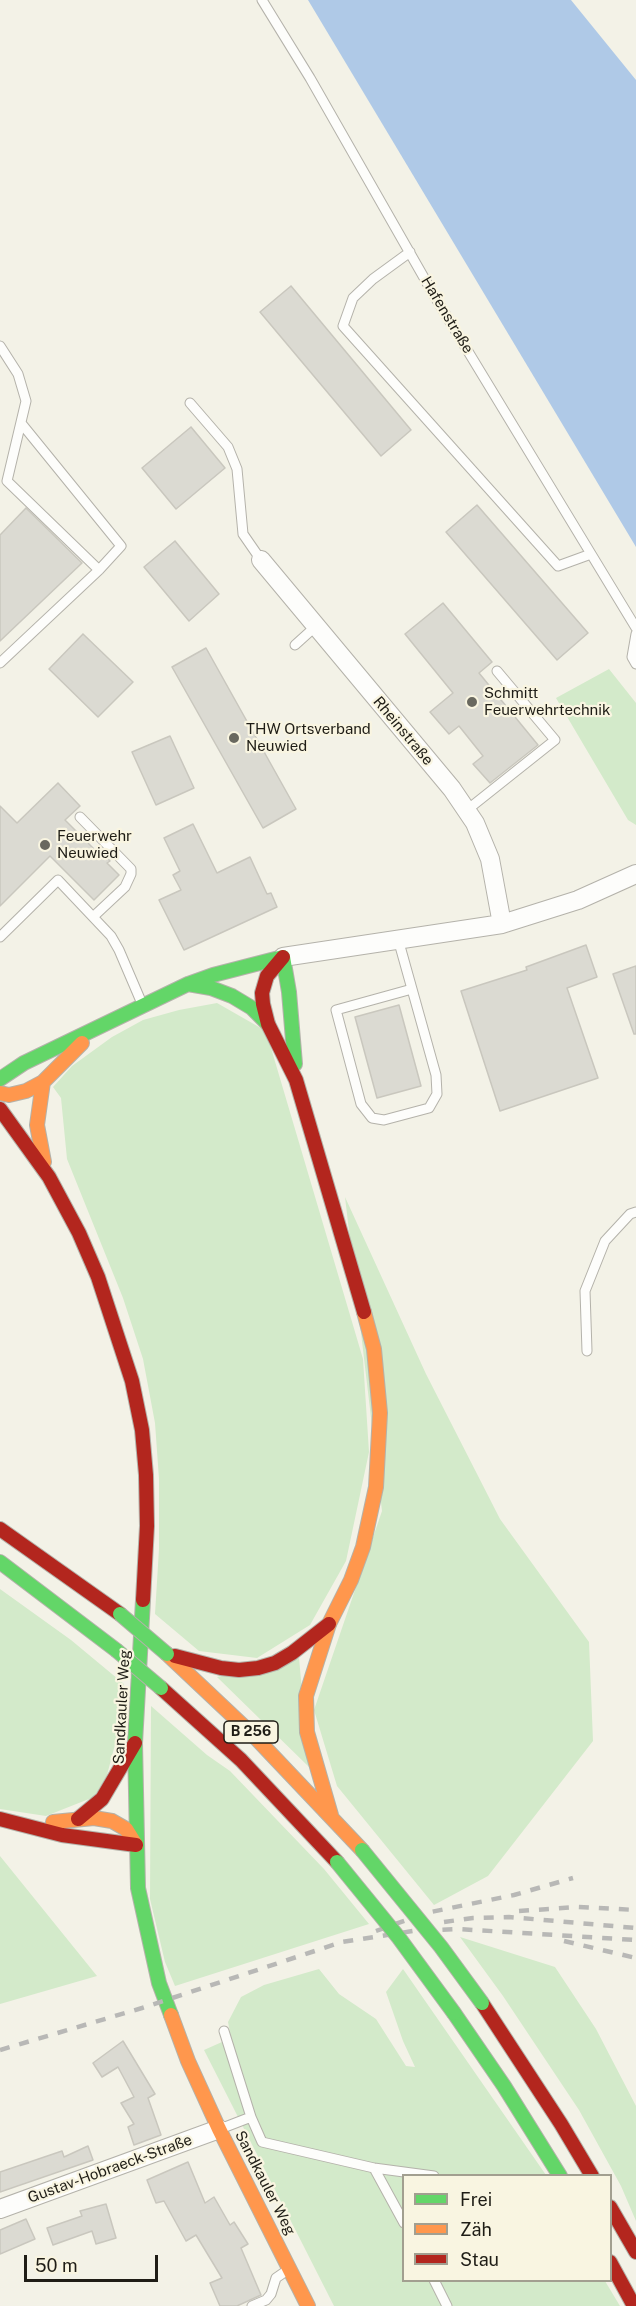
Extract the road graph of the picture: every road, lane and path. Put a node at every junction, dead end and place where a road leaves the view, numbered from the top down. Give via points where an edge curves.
1 (262, 0) edge
2 (410, 252) junction
3 (0, 346) edge
4 (190, 403) dead end
5 (21, 423) junction
6 (591, 554) junction
7 (261, 560) joint
8 (99, 570) junction
9 (316, 626) junction
10 (636, 628) edge
11 (636, 634) edge
12 (295, 645) dead end
13 (0, 663) edge
14 (636, 664) edge
15 (497, 671) dead end
16 (467, 810) junction
17 (80, 816) dead end
18 (636, 874) edge
19 (94, 916) junction
20 (502, 924) junction
21 (0, 937) edge
22 (398, 939) junction
23 (283, 957) junction
24 (188, 984) junction
25 (412, 989) junction
26 (143, 1006) junction
27 (268, 1024) junction
28 (92, 1032) junction
29 (0, 1078) edge
30 (296, 1080) junction
31 (43, 1082) junction
32 (0, 1093) edge
33 (0, 1109) edge
34 (49, 1177) junction
35 (636, 1212) edge
36 (587, 1351) dead end
37 (0, 1529) edge
38 (0, 1562) edge
39 (329, 1623) junction
40 (167, 1654) junction
41 (135, 1743) junction
42 (331, 1815) junction
43 (0, 1819) edge
44 (78, 1819) junction
45 (28, 1825) junction
46 (136, 1845) junction
47 (224, 2031) dead end
48 (251, 2116) junction
49 (219, 2129) junction
50 (374, 2168) junction
51 (425, 2174) edge
52 (559, 2174) edge
53 (591, 2174) edge
54 (0, 2209) edge
55 (612, 2210) edge
56 (402, 2219) edge
57 (636, 2252) edge
58 (612, 2266) edge
59 (289, 2269) junction
60 (435, 2282) edge
61 (252, 2306) edge
62 (308, 2306) edge
63 (447, 2306) edge
64 (634, 2306) edge

1 - 2 lane, Hafenstraße
2 - 6 lane, Hafenstraße
2 - 6 lane via 353,297 343,326 558,566
3 - 5 lane via 18,374 26,401
4 - 7 lane via 228,447 237,469 243,534
5 - 8 lane via 8,481
5 - 8 lane via 121,546
6 - 10 lane, Hafenstraße
7 - 9 street, Rheinstraße
8 - 13 lane
9 - 12 lane
9 - 16 street, Rheinstraße
11 - 14 lane via 632,657
15 - 16 lane via 555,740
16 - 20 street, Rheinstraße via 490,859
17 - 19 lane via 131,869 125,887
18 - 20 street via 578,900
19 - 21 lane via 58,880
19 - 26 lane via 111,936
20 - 22 street
22 - 23 street
22 - 25 lane
23 - 24 main road
23 - 27 main road via 263,984
23 - 30 main road
24 - 26 main road
24 - 27 main road via 232,996
25 - 25 lane via 436,1075 437,1094 429,1108 384,1120 372,1118 361,1104 336,1010
26 - 28 main road
27 - 30 main road
28 - 29 main road
28 - 31 main road
30 - 39 main road via 374,1349 380,1413 376,1487 366,1537 351,1580
31 - 32 main road via 26,1091
31 - 34 main road via 37,1125
33 - 34 main road, Sandkauler Weg
34 - 41 main road, Sandkauler Weg via 98,1277 132,1381 142,1430 147,1526
35 - 36 lane via 605,1241 585,1291
37 - 40 main road, B 256, bridge via 120,1614
38 - 52 main road, B 256, bridge via 161,1688 241,1760 337,1862 454,2013
39 - 40 main road via 292,1653 258,1668 221,1668
39 - 42 main road via 306,1696 306,1714 311,1751
40 - 42 main road, B 256
41 - 44 main road via 102,1799
41 - 46 main road, Sandkauler Weg
42 - 53 main road, B 256, bridge via 434,1938 482,2003
43 - 45 main road
44 - 45 main road
44 - 46 main road via 104,1819 120,1824
45 - 46 main road via 62,1835
46 - 49 main road, Sandkauler Weg via 141,1911 159,1983
47 - 48 lane
48 - 49 lane
48 - 50 lane via 262,2142
49 - 54 street, Gustav-Hobraeck-Straße
49 - 59 main road, Sandkauler Weg
50 - 51 lane
50 - 56 lane
55 - 57 main road
58 - 64 main road
59 - 61 lane via 276,2278 266,2300
59 - 62 main road, Sandkauler Weg
60 - 63 lane

